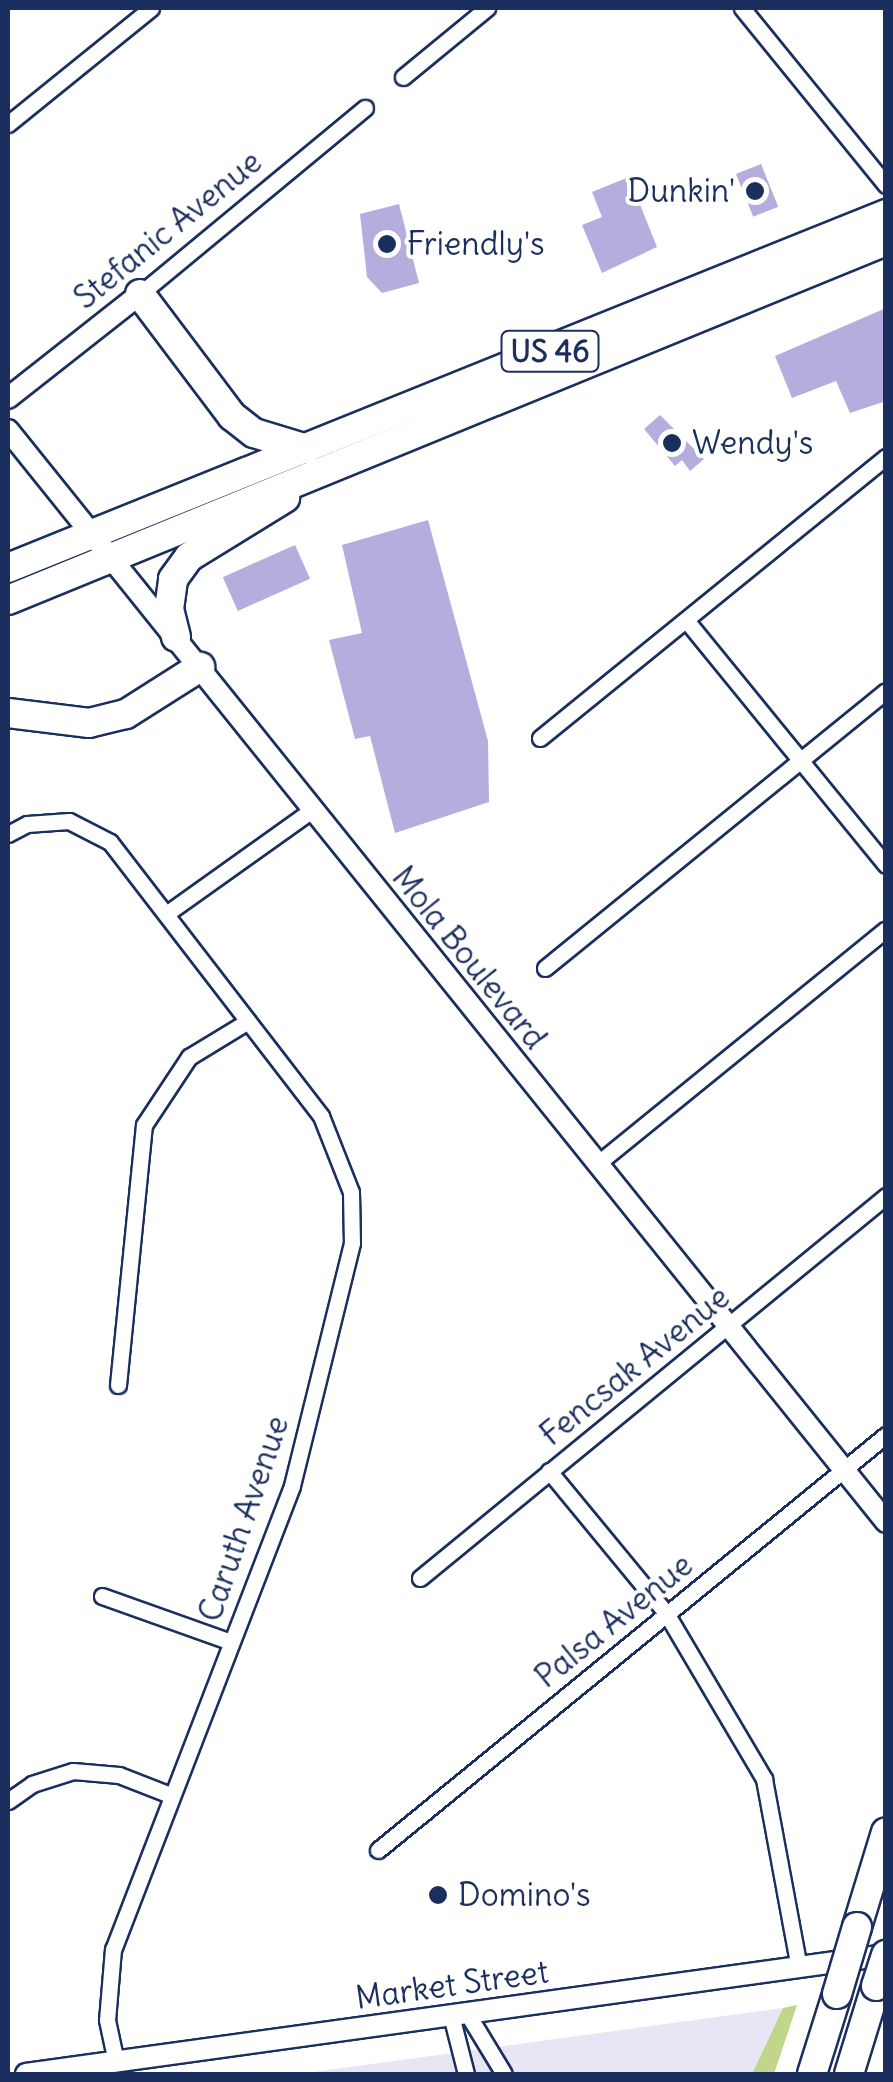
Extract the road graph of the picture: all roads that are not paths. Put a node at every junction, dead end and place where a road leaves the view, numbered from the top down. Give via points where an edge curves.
1 (151, 8) edge
2 (487, 8) edge
3 (742, 8) edge
4 (403, 77) dead end
5 (365, 108) dead end
6 (8, 124) edge
7 (886, 186) edge
8 (886, 214) edge
9 (886, 241) edge
10 (140, 294) junction
11 (8, 398) edge
12 (8, 430) edge
13 (886, 457) edge
14 (314, 460) junction
15 (95, 533) junction
16 (113, 556) junction
17 (8, 568) edge
18 (8, 600) edge
19 (686, 620) junction
20 (176, 636) junction
21 (200, 667) junction
22 (886, 691) edge
23 (8, 713) edge
24 (540, 738) dead end
25 (800, 762) junction
26 (312, 810) junction
27 (8, 834) edge
28 (886, 865) edge
29 (166, 914) junction
30 (886, 930) edge
31 (546, 968) dead end
32 (248, 1021) junction
33 (597, 1164) junction
34 (886, 1196) edge
35 (727, 1325) junction
36 (118, 1386) dead end
37 (886, 1435) edge
38 (843, 1470) junction
39 (550, 1471) junction
40 (886, 1522) edge
41 (420, 1578) dead end
42 (102, 1596) dead end
43 (666, 1612) junction
44 (231, 1642) junction
45 (170, 1795) junction
46 (8, 1801) edge
47 (886, 1832) edge
48 (378, 1850) dead end
49 (886, 1955) edge
50 (799, 1967) junction
51 (459, 2014) junction
52 (116, 2062) junction
53 (26, 2074) edge
54 (466, 2074) edge
55 (504, 2074) edge
56 (812, 2074) edge
57 (849, 2074) edge

1 - 6 street
2 - 4 street
3 - 7 street
5 - 10 street, Stefanic Avenue
8 - 14 highway, US 46
9 - 14 highway, US 46
10 - 11 street, Stefanic Avenue
10 - 14 highway via 232,416
12 - 15 street, Mola Boulevard
13 - 19 street
14 - 15 highway, US 46
14 - 16 highway, US 46
14 - 20 highway via 249,524 188,557 173,579 169,609
15 - 16 street, Mola Boulevard
15 - 17 highway, US 46
16 - 18 highway, US 46
16 - 20 street, Mola Boulevard
19 - 24 street
19 - 25 street
20 - 21 street, Mola Boulevard
21 - 23 highway via 126,714 88,723
21 - 26 street, Mola Boulevard
22 - 25 street
25 - 28 street
25 - 31 street
26 - 29 street
26 - 33 street, Mola Boulevard
27 - 29 street, Caruth Avenue via 50,820 85,826 110,842
29 - 32 street, Caruth Avenue
30 - 33 street
32 - 36 street via 189,1057 144,1125
32 - 44 street, Caruth Avenue via 334,1138 353,1218 292,1486
33 - 35 street, Mola Boulevard
34 - 35 street, Fencsak Avenue
35 - 38 street, Mola Boulevard
35 - 39 street, Fencsak Avenue
37 - 38 street, Palsa Avenue
38 - 40 street, Mola Boulevard
38 - 43 street, Palsa Avenue
39 - 41 street, Fencsak Avenue
39 - 43 street
42 - 44 street
43 - 48 street, Palsa Avenue
43 - 50 street via 764,1779
44 - 45 street, Caruth Avenue
45 - 46 street via 119,1775 72,1771 32,1784
45 - 52 street, Caruth Avenue via 114,1949 107,2020
47 - 56 highway, bridge
49 - 50 street, Market Street
49 - 57 highway, bridge
50 - 51 street, Market Street
51 - 52 street, Market Street
51 - 54 street
51 - 55 street
52 - 53 street, Market Street

